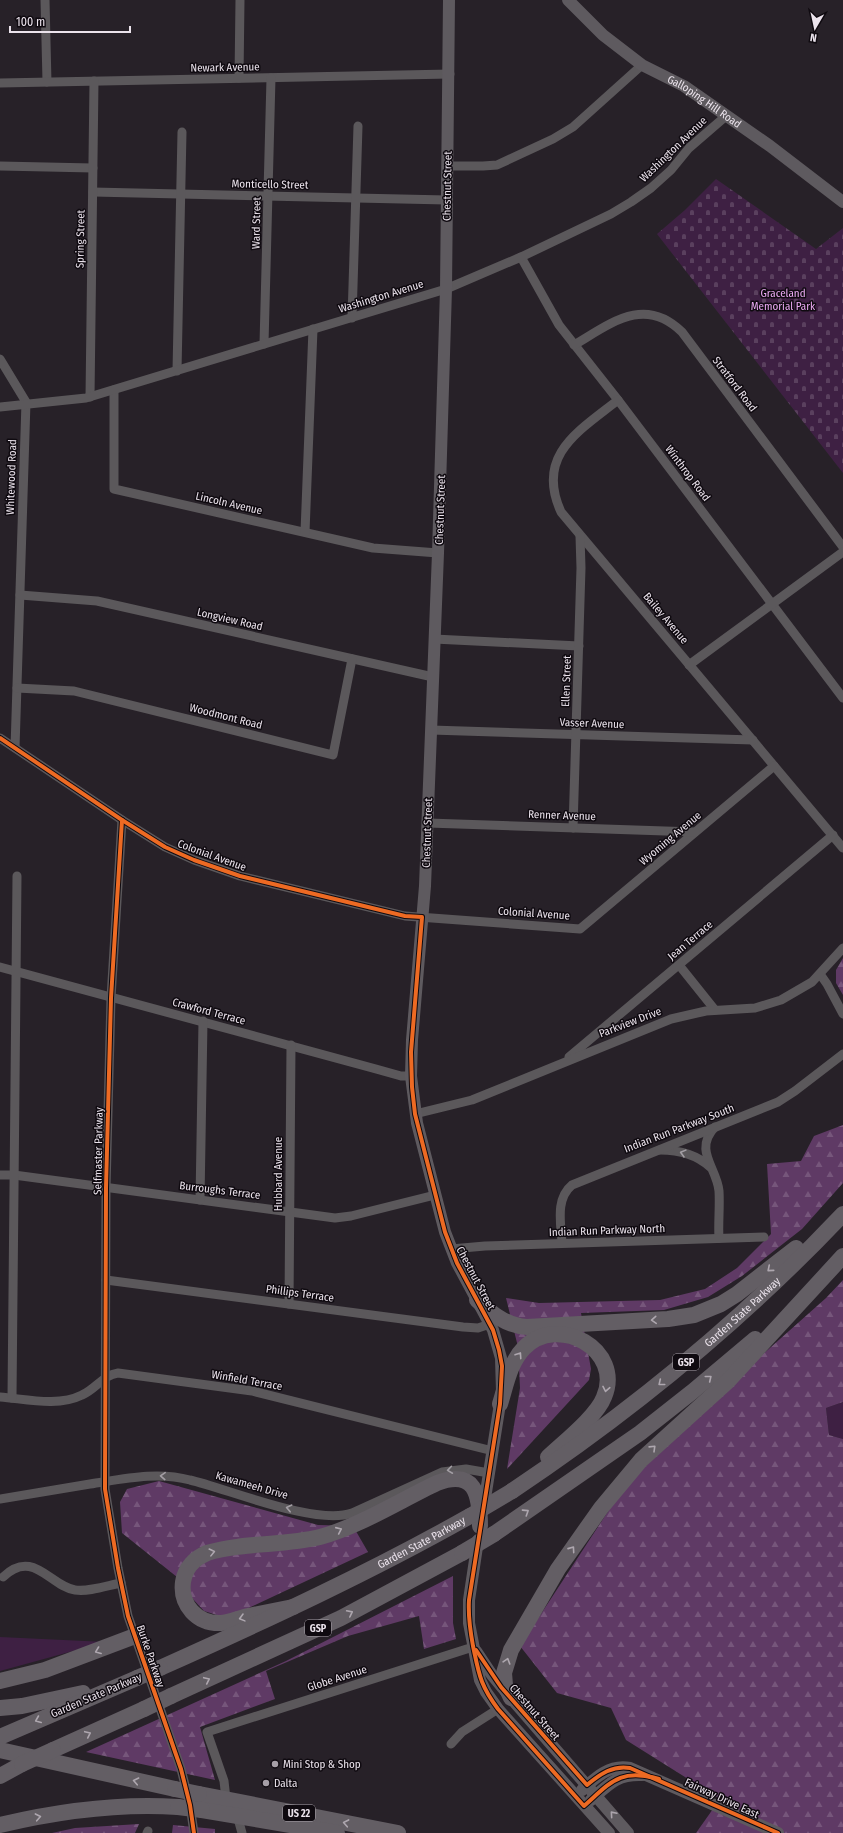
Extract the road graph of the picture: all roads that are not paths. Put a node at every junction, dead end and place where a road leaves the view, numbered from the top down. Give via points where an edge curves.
1 (45, 0) edge
2 (240, 0) edge
3 (449, 0) edge
4 (568, 0) edge
5 (642, 65) junction
6 (450, 74) junction
7 (239, 78) junction
8 (271, 78) junction
9 (94, 81) junction
10 (47, 82) junction
11 (0, 83) edge
12 (726, 116) junction
13 (358, 126) dead end
14 (182, 132) dead end
15 (0, 166) edge
16 (448, 166) junction
17 (93, 168) junction
18 (93, 192) junction
19 (180, 194) junction
20 (268, 196) junction
21 (356, 198) junction
22 (447, 200) junction
23 (843, 202) edge
24 (521, 257) junction
25 (446, 289) junction
26 (352, 318) junction
27 (313, 329) junction
28 (264, 344) junction
29 (574, 345) junction
30 (0, 359) edge
31 (176, 371) junction
32 (114, 390) junction
33 (90, 396) junction
34 (618, 400) junction
35 (26, 404) junction
36 (0, 407) edge
37 (305, 532) junction
38 (580, 536) junction
39 (843, 547) edge
40 (843, 552) edge
41 (438, 553) junction
42 (20, 595) junction
43 (772, 605) junction
44 (434, 639) junction
45 (579, 646) junction
46 (352, 659) junction
47 (690, 665) junction
48 (432, 677) junction
49 (17, 688) junction
50 (843, 698) edge
51 (431, 730) junction
52 (576, 735) junction
53 (0, 738) edge
54 (753, 740) junction
55 (15, 748) junction
56 (774, 766) junction
57 (122, 820) junction
58 (428, 823) junction
59 (573, 828) junction
60 (695, 832) junction
61 (833, 835) junction
62 (843, 848) edge
63 (17, 876) dead end
64 (422, 917) junction
65 (580, 928) joint
66 (843, 948) edge
67 (679, 965) junction
68 (0, 967) edge
69 (16, 972) junction
70 (820, 974) junction
71 (110, 998) junction
72 (715, 1010) junction
73 (843, 1014) edge
74 (203, 1021) junction
75 (291, 1045) junction
76 (843, 1054) edge
77 (562, 1062) junction
78 (411, 1076) junction
79 (415, 1114) junction
80 (715, 1127) junction
81 (652, 1151) junction
82 (710, 1167) junction
83 (0, 1175) edge
84 (14, 1175) junction
85 (106, 1188) junction
86 (435, 1195) junction
87 (200, 1200) junction
88 (843, 1208) edge
89 (290, 1212) junction
90 (843, 1214) edge
91 (764, 1237) dead end
92 (719, 1238) junction
93 (562, 1243) junction
94 (451, 1249) junction
95 (843, 1256) edge
96 (106, 1280) junction
97 (477, 1300) junction
98 (289, 1304) junction
99 (490, 1324) junction
100 (555, 1334) junction
101 (106, 1377) junction
102 (0, 1397) edge
103 (12, 1398) junction
104 (500, 1404) junction
105 (493, 1451) junction
106 (489, 1473) junction
107 (104, 1482) junction
108 (512, 1491) junction
109 (0, 1499) edge
110 (475, 1521) junction
111 (3, 1577) dead end
112 (120, 1583) junction
113 (293, 1607) junction
114 (135, 1636) junction
115 (474, 1647) junction
116 (131, 1680) junction
117 (0, 1681) edge
118 (511, 1698) junction
119 (0, 1708) edge
120 (498, 1709) junction
121 (0, 1737) edge
122 (451, 1744) dead end
123 (0, 1750) edge
124 (0, 1775) edge
125 (659, 1779) junction
126 (587, 1785) junction
127 (596, 1795) junction
128 (575, 1796) junction
129 (226, 1799) junction
130 (201, 1802) junction
131 (584, 1806) junction
132 (236, 1815) junction
133 (285, 1824) junction
134 (0, 1825) edge
135 (194, 1833) edge
136 (242, 1833) edge
137 (261, 1833) edge
138 (337, 1833) edge
139 (398, 1833) edge
140 (608, 1833) edge
141 (628, 1833) edge
142 (778, 1833) edge

1 - 10 street
2 - 7 street
3 - 6 main road, Chestnut Street
4 - 5 main road, Galloping Hill Road via 603,35
5 - 12 main road, Galloping Hill Road via 684,86
5 - 16 street via 573,127 552,139 497,165
6 - 8 street, Newark Avenue
6 - 16 main road, Chestnut Street
7 - 8 street, Newark Avenue
7 - 9 street, Newark Avenue
8 - 20 street, Ward Street
9 - 10 street, Newark Avenue
9 - 17 street, Spring Street
10 - 11 street, Newark Avenue
12 - 23 main road, Galloping Hill Road
12 - 24 street, Washington Avenue via 689,148 671,170 631,202
13 - 21 street
14 - 19 street
15 - 17 street
16 - 22 main road, Chestnut Street
17 - 18 street, Spring Street
18 - 19 street, Monticello Street
18 - 33 street, Spring Street
19 - 20 street, Monticello Street
19 - 31 street
20 - 21 street, Monticello Street
20 - 28 street, Ward Street
21 - 22 street, Monticello Street
21 - 26 street
22 - 25 main road, Chestnut Street
24 - 25 street, Washington Avenue
24 - 29 street, Winthrop Road via 559,326
25 - 26 street, Washington Avenue
25 - 41 main road, Chestnut Street
26 - 27 street, Washington Avenue
27 - 28 street, Washington Avenue
27 - 37 street
28 - 31 street, Washington Avenue
29 - 34 street, Winthrop Road
29 - 39 street, Stratford Road via 629,315 650,314 670,322 682,332
30 - 35 street
31 - 32 street, Washington Avenue
32 - 33 street, Washington Avenue
32 - 37 street, Lincoln Avenue via 114,489
33 - 35 street, Washington Avenue
34 - 38 street, Bailey Avenue via 567,442 555,464 552,482 556,500 564,517
34 - 43 street, Winthrop Road
35 - 36 street, Washington Avenue
35 - 42 street, Whitewood Road
37 - 41 street, Lincoln Avenue via 373,548
38 - 45 street, Ellen Street
38 - 47 street, Bailey Avenue
40 - 43 street
41 - 44 main road, Chestnut Street
42 - 46 street, Longview Road via 97,602
42 - 49 street, Whitewood Road
43 - 47 street
43 - 50 street, Winthrop Road
44 - 45 street
44 - 48 main road, Chestnut Street
45 - 52 street, Ellen Street
46 - 48 street, Longview Road
46 - 49 street, Woodmont Road via 333,755 74,691
47 - 54 street, Bailey Avenue
48 - 51 main road, Chestnut Street
49 - 55 street, Whitewood Road
51 - 52 street, Vasser Avenue
51 - 58 main road, Chestnut Street
52 - 54 street, Vasser Avenue
52 - 59 street, Ellen Street
53 - 55 street, Colonial Avenue
54 - 56 street, Bailey Avenue
55 - 57 street, Colonial Avenue
56 - 60 street, Wyoming Avenue
56 - 61 street, Bailey Avenue
57 - 64 street, Colonial Avenue via 180,854 240,876 405,916
57 - 71 street, Selfmaster Parkway
58 - 59 street, Renner Avenue
58 - 64 main road, Chestnut Street
59 - 60 street, Renner Avenue
60 - 65 street, Wyoming Avenue
61 - 62 street, Bailey Avenue
61 - 67 street, Jean Terrace
63 - 69 street
64 - 65 street, Colonial Avenue
64 - 78 main road, Chestnut Street
66 - 70 street, Parkview Drive
67 - 72 street
67 - 77 street, Jean Terrace
68 - 69 street, Crawford Terrace
69 - 71 street, Crawford Terrace
69 - 84 street
70 - 72 street, Parkview Drive via 800,990 775,1002 748,1009
70 - 73 street
71 - 74 street, Crawford Terrace
71 - 85 street, Selfmaster Parkway
72 - 77 street, Parkview Drive via 662,1022
74 - 75 street, Crawford Terrace
74 - 87 street
75 - 78 street, Crawford Terrace via 390,1073
75 - 89 street, Hubbard Avenue
76 - 80 street, Indian Run Parkway South via 778,1102
77 - 79 street, Parkview Drive via 467,1102
78 - 79 main road, Chestnut Street
79 - 86 main road, Chestnut Street
80 - 81 street, Indian Run Parkway South
80 - 82 street via 707,1142 706,1153
82 -> 81 street via 686,1154 666,1150
81 - 93 street, Indian Run Parkway South via 582,1180 569,1188 561,1205
82 - 92 street via 719,1186
83 - 84 street, Burroughs Terrace
84 - 85 street, Burroughs Terrace
84 - 103 street
85 - 87 street, Burroughs Terrace
85 - 96 street, Selfmaster Parkway
86 - 89 street, Burroughs Terrace via 341,1217
86 - 94 main road, Chestnut Street
87 - 89 street, Burroughs Terrace
88 -> 97 highway via 744,1290 721,1304 694,1315 668,1319 527,1327 506,1322
89 - 98 street, Hubbard Avenue
90 -> 108 highway, Garden State Parkway / GSP via 762,1293 678,1369 600,1430
91 - 92 street, Indian Run Parkway North
92 - 93 street, Indian Run Parkway North
93 - 94 street, Indian Run Parkway North
94 - 97 main road, Chestnut Street
118 -> 95 highway via 505,1685 504,1674 510,1650 558,1570 601,1508 641,1460 736,1372
124 -> 95 highway, GSP, bridge via 341,1618 462,1554 599,1463 668,1411 759,1336
96 - 98 street, Phillips Terrace
96 - 101 street, Selfmaster Parkway
97 - 99 main road, Chestnut Street
98 - 99 street, Phillips Terrace via 463,1328 478,1328
99 - 100 highway via 517,1334
99 - 104 main road, Chestnut Street via 501,1358
104 -> 100 highway via 520,1352 535,1340
100 -> 108 highway via 579,1338 594,1349 606,1370 606,1393 595,1411
101 - 103 street via 94,1389 66,1400
101 - 105 street, Winfield Terrace via 118,1373 252,1391
101 - 107 street, Selfmaster Parkway
102 - 103 street
104 - 105 main road, Chestnut Street
105 - 106 main road, Chestnut Street
106 -> 107 street, Kawameeh Drive via 466,1469 442,1472 352,1513 336,1517 279,1506 174,1477 151,1476
106 - 110 main road, Chestnut Street
107 - 109 street, Kawameeh Drive
107 - 112 street, Burke Parkway
108 - 110 highway, Garden State Parkway / GSP, bridge
110 - 113 highway, Garden State Parkway / GSP
113 -> 110 highway via 225,1622 207,1621 196,1616 187,1606 183,1596 184,1578 194,1561 207,1553 326,1535 450,1479 466,1480 474,1488 480,1505
110 - 115 main road, Chestnut Street via 468,1606
111 - 112 street via 12,1570 29,1567 45,1572 62,1585 76,1590
112 - 114 street, Burke Parkway
113 - 116 highway, Garden State Parkway / GSP, bridge
114 -> 117 highway via 52,1668
114 - 135 street, Burke Parkway via 181,1769
115 - 118 main road, Chestnut Street
115 - 120 main road, Chestnut Street via 480,1680
115 - 129 street, Globe Avenue via 207,1732 224,1781
116 - 119 highway via 33,1704
116 -> 121 highway, Garden State Parkway / GSP
118 - 126 main road, Chestnut Street
120 - 122 street via 462,1732
120 - 128 main road, Chestnut Street
130 -> 123 highway, US 22, bridge via 175,1789
125 - 126 main road, Fairway Drive East via 621,1766 600,1775
125 - 127 main road, Fairway Drive East via 644,1775 624,1776 615,1779
125 - 142 main road, Fairway Drive East
126 - 127 main road, Chestnut Street
126 - 128 main road, Fairway Drive East
127 - 131 main road, Fairway Drive East
141 -> 127 main road, Chestnut Street
128 - 131 main road, Chestnut Street
129 - 130 highway, US 22
139 -> 129 highway, US 22
130 - 132 highway, US 22
134 -> 130 highway, US 22, bridge via 94,1808 178,1807
131 - 140 main road, Chestnut Street
132 - 133 highway, US 22
132 - 136 street
133 - 137 highway
133 - 138 highway, US 22

